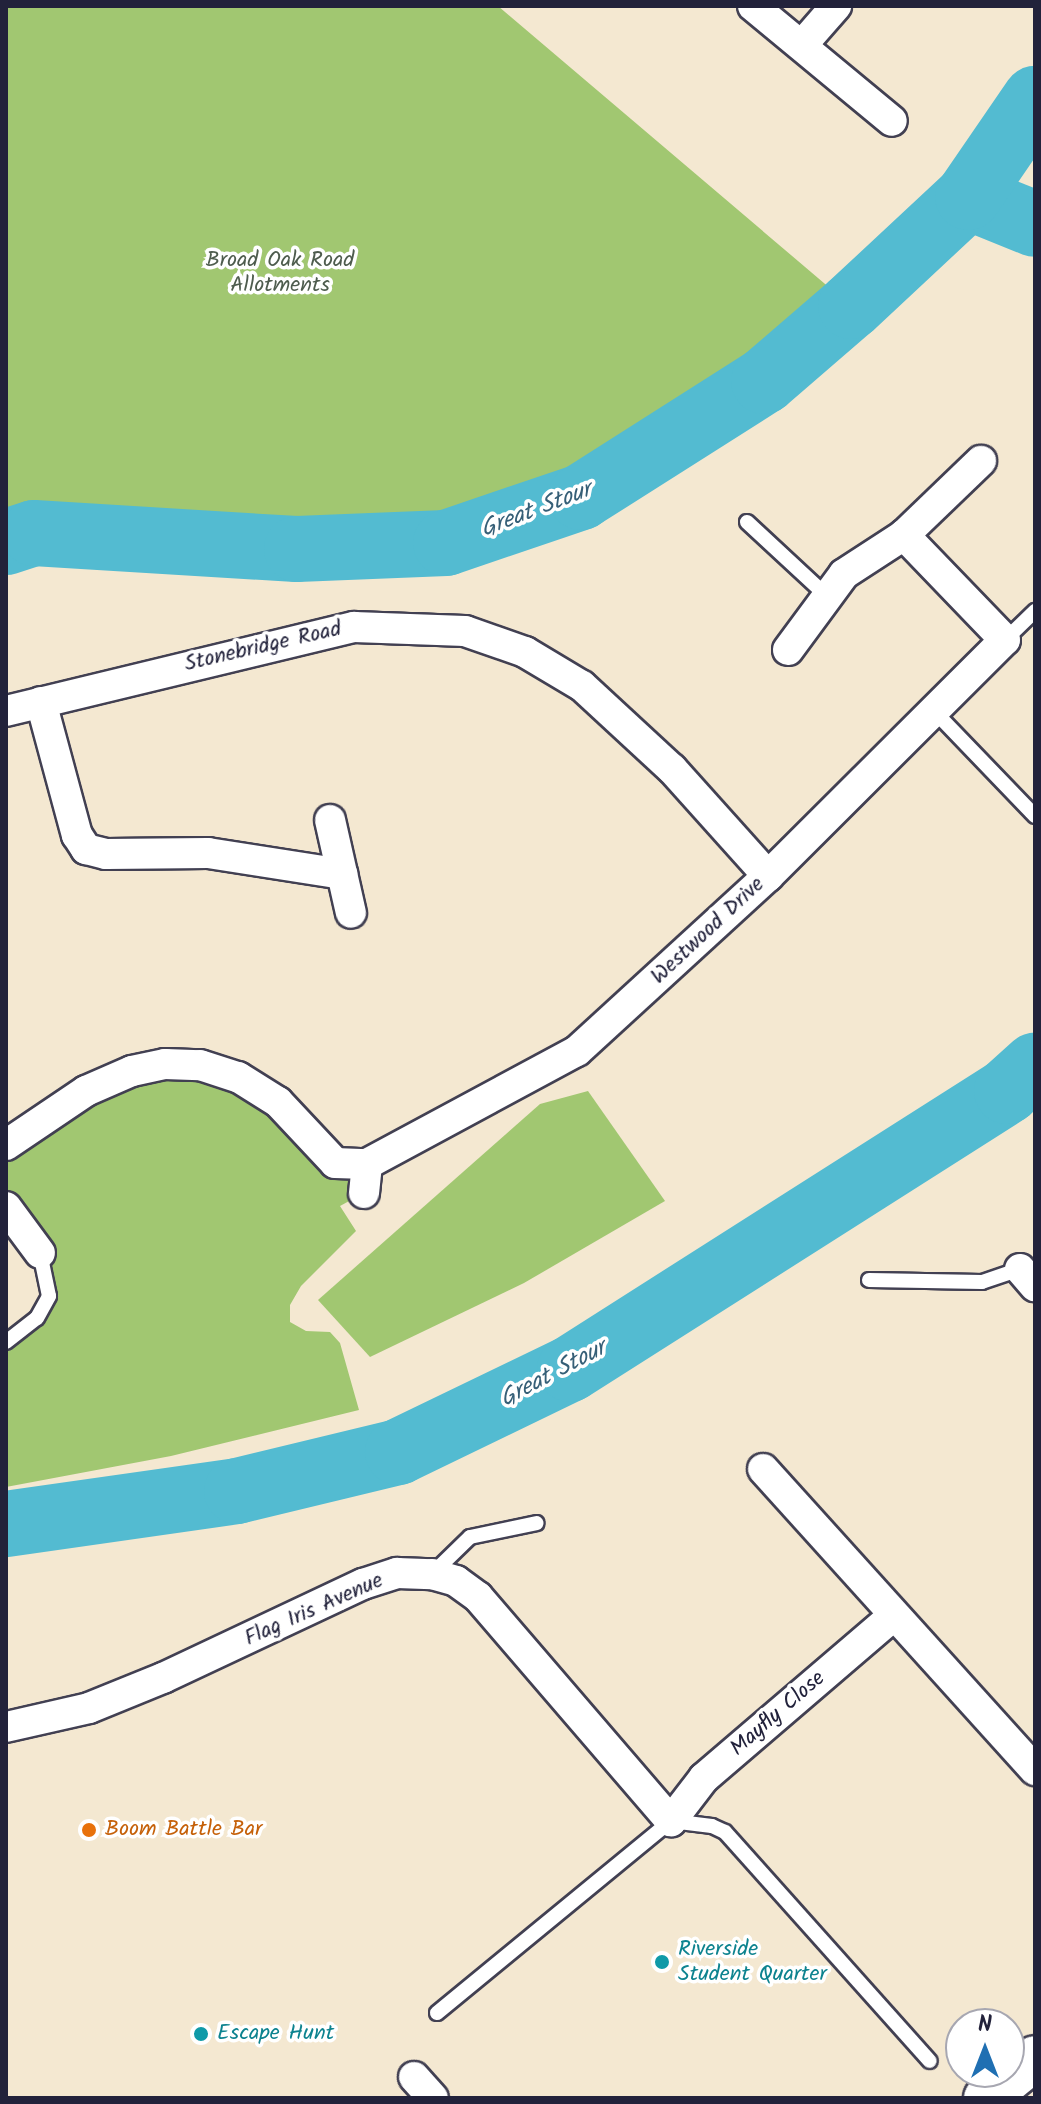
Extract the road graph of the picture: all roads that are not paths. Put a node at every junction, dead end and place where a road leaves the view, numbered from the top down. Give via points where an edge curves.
1 (753, 6) edge
2 (836, 6) edge
3 (802, 45) junction
4 (892, 121) dead end
5 (981, 461) dead end
6 (747, 522) dead end
7 (904, 535) junction
8 (827, 596) junction
9 (1035, 611) edge
10 (1005, 640) junction
11 (788, 650) dead end
12 (41, 702) junction
13 (6, 711) edge
14 (936, 713) junction
15 (1035, 816) edge
16 (330, 820) dead end
17 (342, 874) junction
18 (768, 876) junction
19 (351, 913) dead end
20 (6, 1145) edge
21 (6, 1207) edge
22 (40, 1253) joint
23 (1028, 1277) edge
24 (869, 1280) dead end
25 (6, 1342) edge
26 (763, 1469) dead end
27 (537, 1523) dead end
28 (432, 1574) junction
29 (894, 1615) junction
30 (6, 1727) edge
31 (1035, 1770) edge
32 (671, 1821) junction
33 (437, 2013) dead end
34 (1035, 2058) edge
35 (930, 2061) dead end
36 (986, 2098) edge

1 - 3 street
2 - 3 street
3 - 4 street
5 - 7 street
6 - 8 lane
7 - 8 street via 844,574
7 - 10 street
8 - 11 street
9 - 10 lane
10 - 14 street, Westwood Drive
12 - 13 street, Stonebridge Road
12 - 17 street via 77,835 86,849 106,854 208,853
12 - 18 street, Stonebridge Road via 354,627 465,631 525,652 582,686 672,769
14 - 15 lane
14 - 18 street, Westwood Drive
16 - 17 street
17 - 19 street
18 - 20 street, Westwood Drive via 577,1051 366,1178 335,1163 278,1102 238,1077 200,1065 165,1064 132,1071 86,1091
21 - 22 street
22 - 25 lane via 49,1296 37,1318
23 - 24 lane via 982,1282
26 - 29 street
27 - 28 lane via 470,1537
28 - 30 street, Flag Iris Avenue via 397,1573 363,1584 139,1688 89,1708
28 - 32 street, Flag Iris Avenue via 456,1581 478,1597
29 - 31 street
29 - 32 street, Mayfly Close via 704,1778
32 - 33 lane
32 - 35 lane via 725,1832
34 - 36 highway

